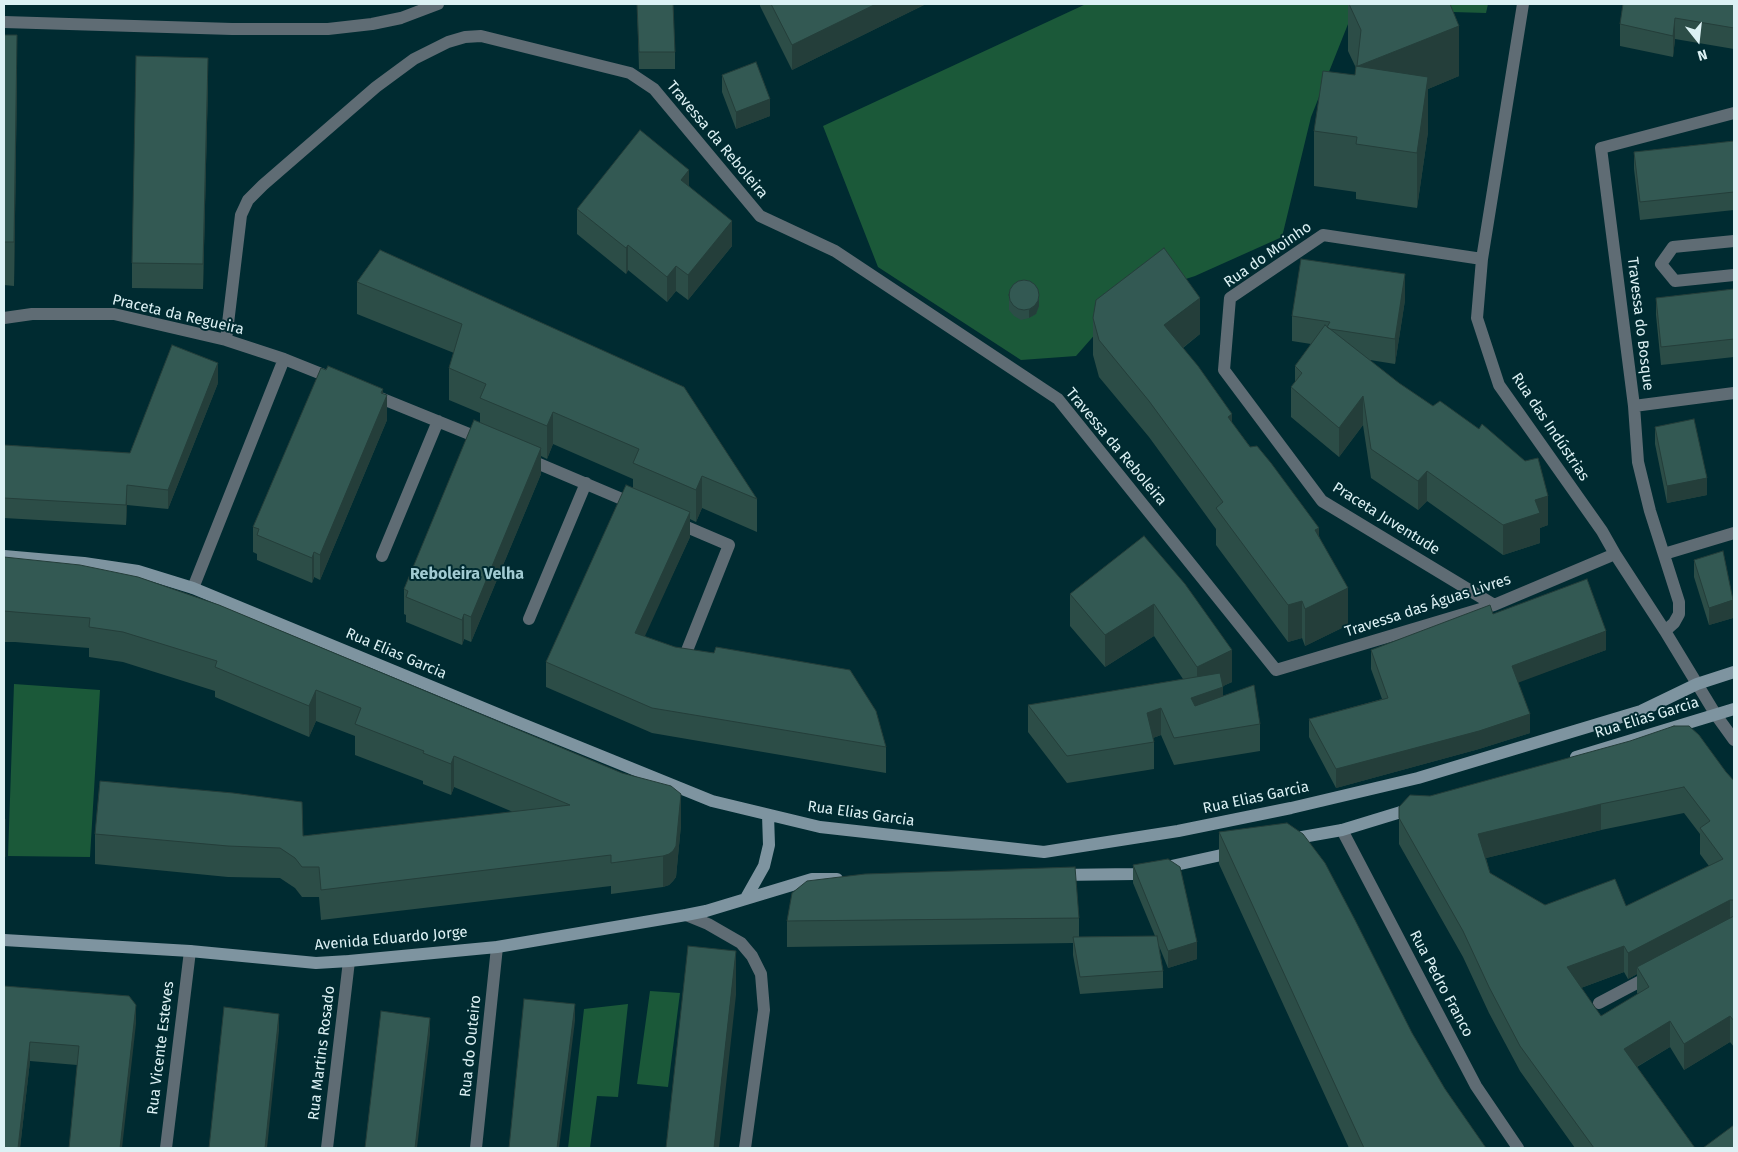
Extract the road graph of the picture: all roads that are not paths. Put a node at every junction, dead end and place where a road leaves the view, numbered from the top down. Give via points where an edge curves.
1 (438, 4) edge
2 (1523, 4) edge
3 (4, 22) edge
4 (1734, 113) edge
5 (1734, 241) edge
6 (1482, 259) junction
7 (1734, 275) edge
8 (4, 318) edge
9 (226, 340) junction
10 (284, 359) junction
11 (1224, 370) joint
12 (347, 384) edge
13 (366, 392) edge
14 (1734, 393) edge
15 (1634, 406) junction
16 (438, 421) junction
17 (499, 446) edge
18 (517, 454) edge
19 (586, 483) junction
20 (649, 510) edge
21 (666, 518) edge
22 (1734, 533) edge
23 (1615, 554) junction
24 (1664, 554) junction
25 (4, 556) edge
26 (382, 556) dead end
27 (193, 588) junction
28 (1494, 605) junction
29 (530, 619) dead end
30 (1665, 631) junction
31 (686, 652) edge
32 (1276, 670) joint
33 (1734, 672) edge
34 (1697, 684) junction
35 (1734, 709) edge
36 (1716, 714) junction
37 (1734, 740) edge
38 (1565, 760) edge
39 (1426, 804) edge
40 (768, 815) junction
41 (1342, 830) junction
42 (1278, 842) edge
43 (1250, 848) edge
44 (1047, 875) edge
45 (851, 879) edge
46 (746, 898) junction
47 (686, 915) junction
48 (4, 940) edge
49 (497, 947) junction
50 (190, 951) junction
51 (349, 961) junction
52 (1667, 968) edge
53 (1599, 1003) dead end
54 (166, 1148) edge
55 (327, 1148) edge
56 (476, 1148) edge
57 (745, 1148) edge
58 (1518, 1148) edge

1 - 3 street via 401,18 328,29
2 - 6 street, Rua das Indústrias
4 - 15 street, Travessa do Bosque via 1600,148
5 - 7 street via 1673,247 1661,264 1675,281
6 - 11 street, Rua do Moinho via 1323,235 1230,298
6 - 23 street, Rua das Indústrias via 1477,318 1499,385
8 - 9 street, Praceta da Regueira via 32,314 114,314
9 - 10 street, Praceta da Regueira
9 - 32 street, Travessa da Reboleira via 241,215 248,200 414,58 448,42 481,36 630,73 654,89 760,216 836,251 1058,399
10 - 12 street, Praceta da Regueira
10 - 27 street
11 - 28 street, Praceta Juventude via 1322,501
13 - 16 street
14 - 15 street
15 - 24 street, Travessa do Bosque via 1638,462
16 - 17 street
16 - 26 street
18 - 19 street
19 - 20 street
19 - 29 street
21 - 31 street via 729,545
22 - 24 street
23 - 28 street, Travessa das Águas Livres
23 - 30 street, Rua das Indústrias
24 - 30 street, Travessa do Bosque via 1679,602 1679,614
25 - 27 main road, Rua Elias Garcia via 138,571
27 - 40 main road, Rua Elias Garcia via 703,797
28 - 32 street, Travessa das Águas Livres
30 - 34 street, Rua das Indústrias
33 - 34 main road, Rua Elias Garcia
34 - 36 street, Rua das Indústrias
34 - 40 main road, Rua Elias Garcia via 1641,711 1418,778 1178,831 1044,852 820,828
35 - 36 main road, Rua Elias Garcia
36 - 37 street, Rua das Indústrias
36 - 38 main road, Rua Elias Garcia
39 - 41 main road
40 - 46 main road via 769,845 764,866
41 - 42 main road
41 - 58 street, Rua Pedro Franco via 1476,1086
43 - 44 main road via 1135,874
45 - 46 main road via 812,879
46 - 47 main road, Avenida Eduardo Jorge
47 - 49 main road, Avenida Eduardo Jorge
47 - 57 street via 741,944 761,974 764,1010
48 - 50 main road, Avenida Eduardo Jorge
49 - 51 main road, Avenida Eduardo Jorge
49 - 56 street, Rua do Outeiro
50 - 51 main road, Avenida Eduardo Jorge via 316,963
50 - 54 street, Rua Vicente Esteves
51 - 55 street, Rua Martins Rosado
52 - 53 street

